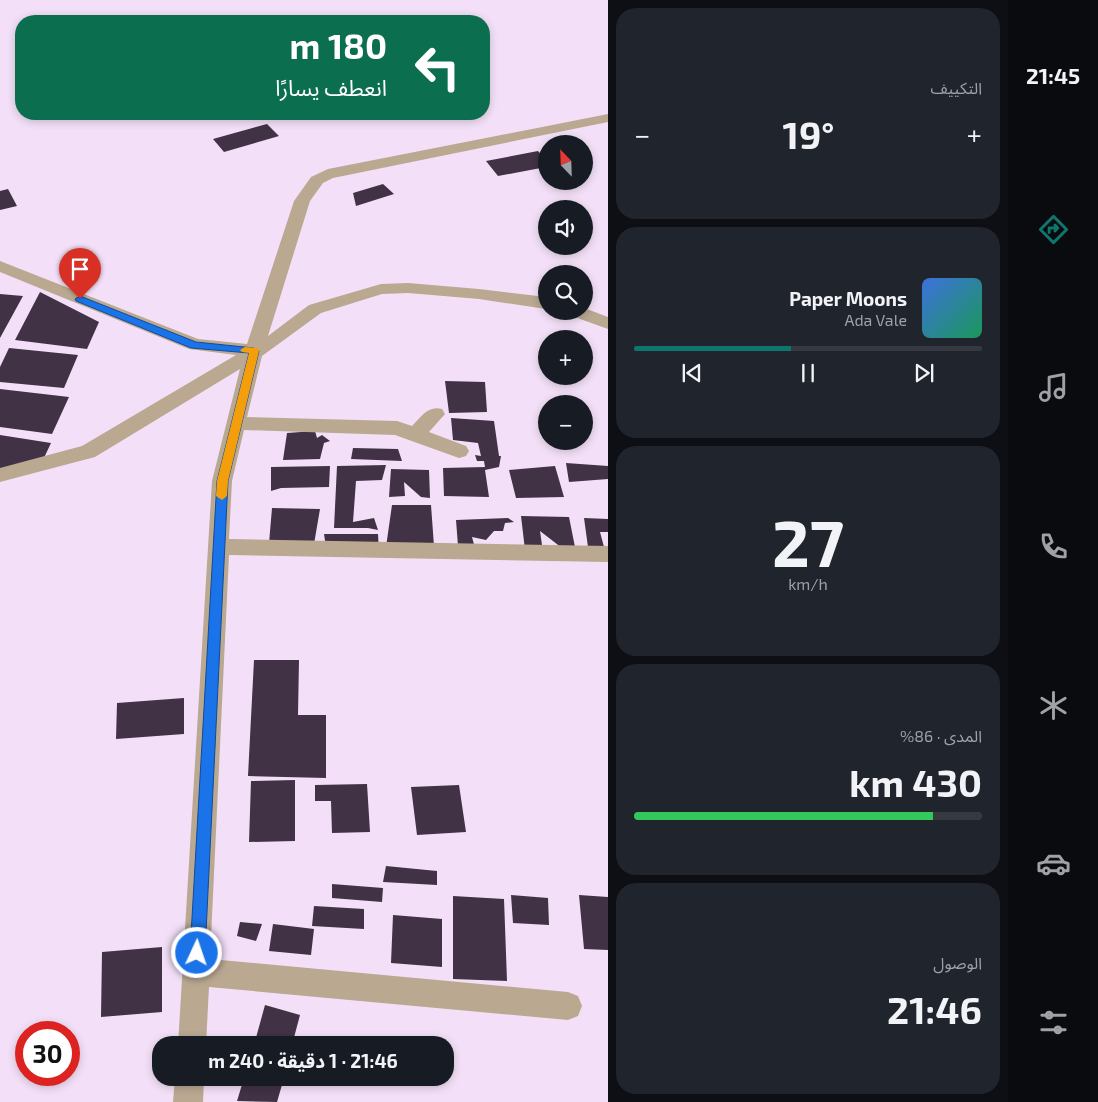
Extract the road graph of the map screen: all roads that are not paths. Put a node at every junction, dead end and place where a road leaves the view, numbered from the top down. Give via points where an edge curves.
1 (608, 118) edge
2 (0, 266) edge
3 (538, 302) edge
4 (593, 318) edge
5 (608, 323) edge
6 (254, 351) junction
7 (435, 414) dead end
8 (237, 423) junction
9 (415, 435) junction
10 (459, 451) dead end
11 (0, 476) edge
12 (219, 547) junction
13 (608, 554) edge
14 (196, 972) junction
15 (568, 1006) dead end
16 (192, 1036) edge
17 (189, 1086) edge
18 (188, 1102) edge

1 - 6 street via 328,174 317,180 302,202
2 - 6 street via 195,345
3 - 6 street via 408,288 381,289 315,309
4 - 5 street
6 - 8 street
6 - 11 street via 88,452
7 - 9 street
8 - 9 street via 397,428
8 - 12 street via 222,481
9 - 10 street
12 - 13 street
12 - 14 street
14 - 15 street
14 - 16 street
17 - 18 street

